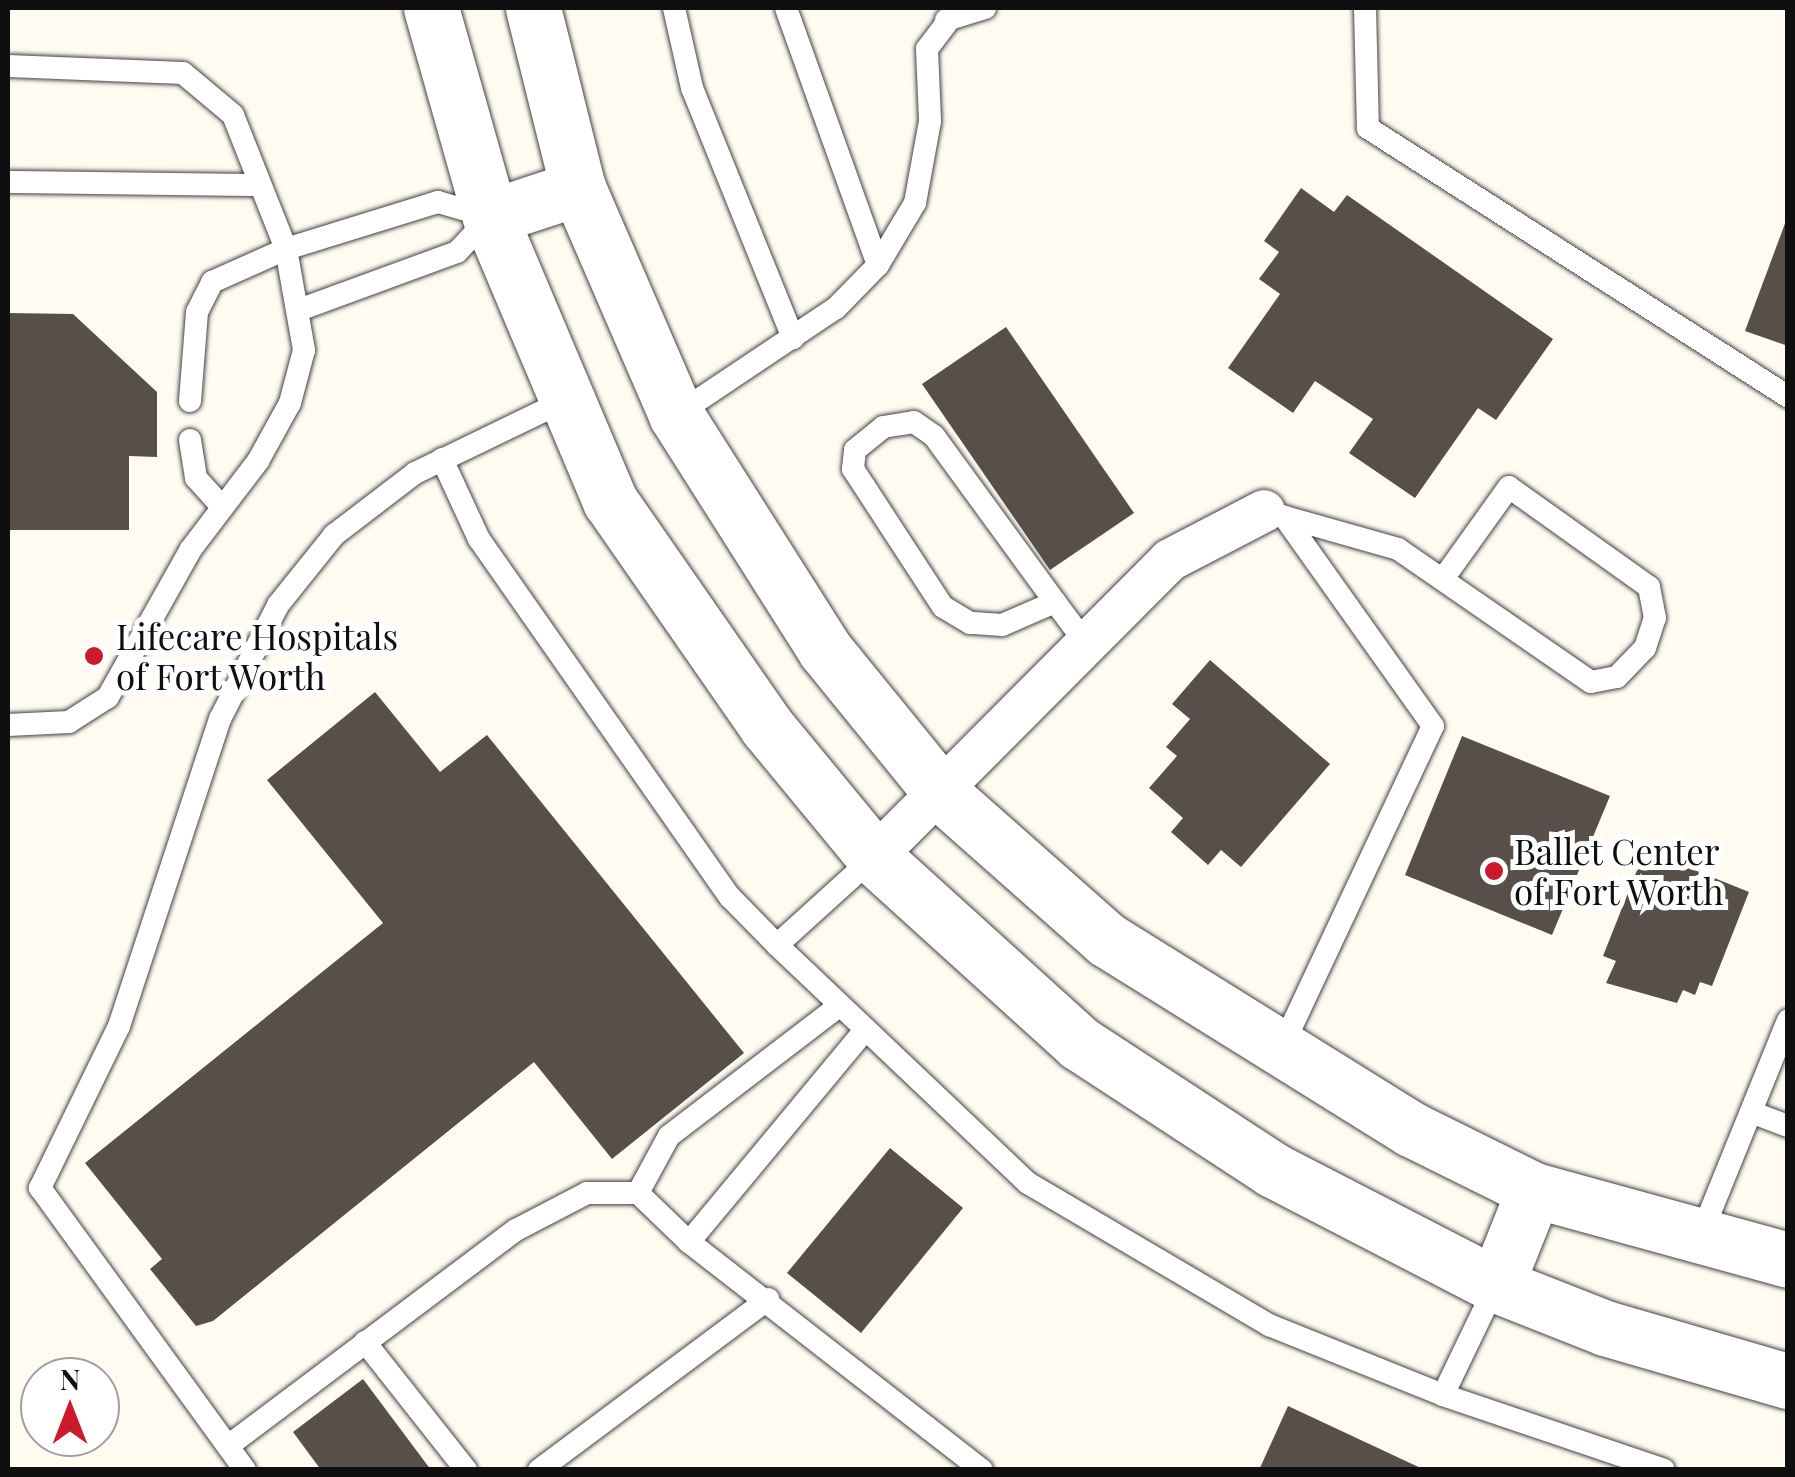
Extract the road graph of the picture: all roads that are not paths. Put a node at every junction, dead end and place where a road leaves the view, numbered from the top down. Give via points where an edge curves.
1 (431, 8) edge
2 (533, 8) edge
3 (674, 8) edge
4 (786, 8) edge
5 (985, 8) edge
6 (1366, 8) edge
7 (952, 14) edge
8 (8, 66) edge
9 (8, 182) edge
10 (258, 185) junction
11 (578, 188) junction
12 (490, 217) junction
13 (286, 249) junction
14 (878, 264) junction
15 (301, 309) junction
16 (793, 338) junction
17 (1788, 398) edge
18 (190, 402) dead end
19 (562, 402) junction
20 (676, 415) junction
21 (190, 440) dead end
22 (442, 459) junction
23 (222, 507) junction
24 (1274, 514) junction
25 (1445, 576) junction
26 (1055, 602) junction
27 (1088, 646) junction
28 (8, 725) edge
29 (942, 794) junction
30 (874, 857) junction
31 (776, 945) junction
32 (839, 1006) junction
33 (1788, 1020) edge
34 (864, 1031) junction
35 (1278, 1054) junction
36 (1750, 1112) junction
37 (1788, 1126) edge
38 (1534, 1190) junction
39 (638, 1193) junction
40 (1698, 1240) junction
41 (689, 1242) junction
42 (1788, 1260) edge
43 (1496, 1285) junction
44 (768, 1299) junction
45 (365, 1342) junction
46 (1788, 1381) edge
47 (1443, 1395) junction
48 (228, 1446) junction
49 (245, 1470) edge
50 (466, 1470) edge
51 (539, 1470) edge
52 (982, 1470) edge
53 (1664, 1470) edge

1 - 12 street
2 - 11 street
3 - 16 lane via 698,104
4 - 14 lane
5 - 7 lane
6 - 17 lane via 1368,128
7 - 14 lane via 926,49 930,121 915,202
8 - 10 lane via 183,73 233,115
9 - 10 lane
10 - 13 lane
11 - 12 street
11 - 20 street
12 - 13 lane via 438,202
12 - 15 lane via 457,252
12 - 19 street
13 - 15 lane
13 - 18 lane via 212,282 197,312
14 - 16 lane
15 - 23 lane via 304,350 290,403
16 - 20 lane
19 - 22 lane
19 - 30 street via 610,502 664,586
20 - 29 street via 825,650
21 - 23 lane via 196,478
22 - 31 lane via 478,539 730,897
22 - 48 lane via 334,535 278,605 220,719 119,1026 40,1188
23 - 28 lane via 108,697 69,722
24 - 25 lane via 1398,549
24 - 27 street via 1170,560
24 - 35 lane via 1433,726
25 - 25 lane via 1591,682 1616,677 1644,648 1655,618 1649,587 1509,487
26 - 26 lane via 934,436 914,422 884,426 855,450 854,469 943,607 970,623 1002,625
26 - 27 lane
27 - 29 street
29 - 30 street
29 - 35 street via 1107,940
30 - 31 lane
30 - 43 street via 1079,1043 1175,1111
31 - 32 lane
32 - 34 lane
32 - 39 lane via 668,1136
33 - 36 lane
34 - 41 lane
34 - 47 lane via 1028,1183 1269,1325
35 - 38 street
36 - 37 lane
36 - 40 lane
38 - 40 street
38 - 43 street
39 - 41 lane
39 - 45 lane via 587,1193 516,1230
40 - 42 street
41 - 44 lane
43 - 46 street via 1604,1328
43 - 47 lane
44 - 51 lane
44 - 52 lane
45 - 48 lane
45 - 50 lane
47 - 53 lane
48 - 49 lane

